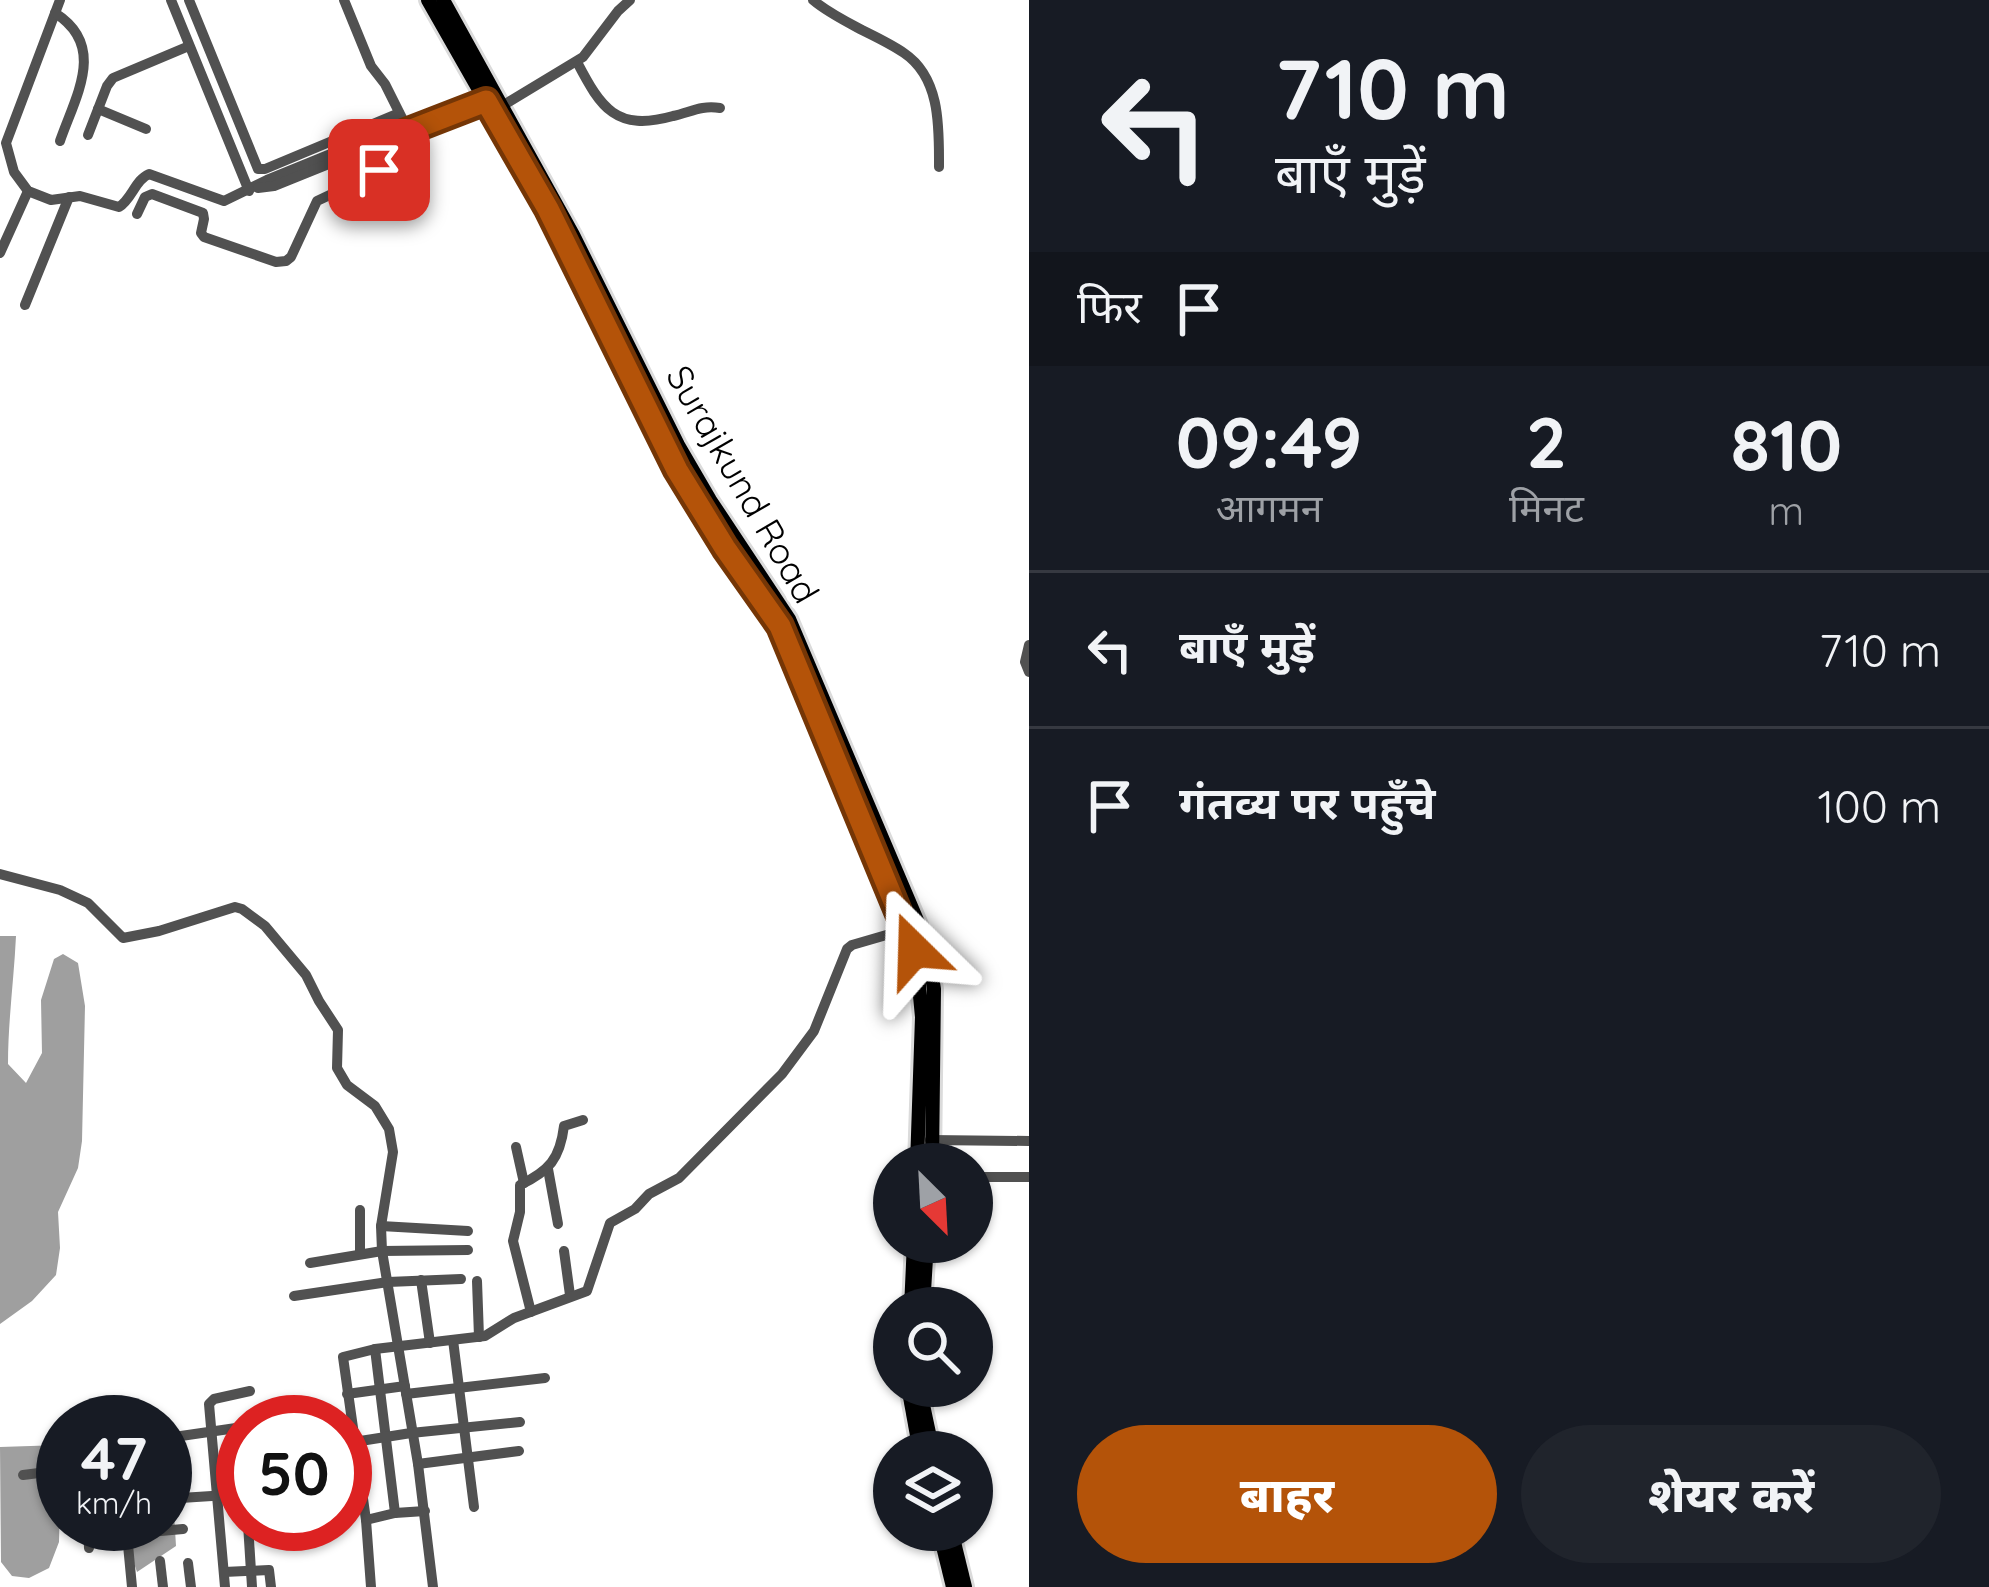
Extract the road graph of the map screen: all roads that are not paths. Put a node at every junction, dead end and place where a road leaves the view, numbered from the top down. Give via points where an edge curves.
1 (60, 0) edge
2 (171, 0) edge
3 (189, 0) edge
4 (344, 0) edge
5 (428, 0) edge
6 (443, 0) edge
7 (630, 0) edge
8 (812, 0) edge
9 (55, 13) junction
10 (188, 46) junction
11 (577, 62) junction
12 (492, 96) junction
13 (720, 108) dead end
14 (98, 109) junction
15 (405, 122) junction
16 (146, 129) dead end
17 (88, 135) dead end
18 (393, 137) junction
19 (60, 142) dead end
20 (939, 167) dead end
21 (252, 189) junction
22 (28, 190) junction
23 (69, 197) junction
24 (137, 214) dead end
25 (0, 254) edge
26 (25, 304) dead end
27 (1029, 645) edge
28 (1029, 672) edge
29 (0, 874) edge
30 (907, 929) junction
31 (583, 1120) dead end
32 (927, 1139) junction
33 (1029, 1141) edge
34 (925, 1143) edge
35 (928, 1143) edge
36 (516, 1148) dead end
37 (548, 1169) junction
38 (993, 1177) edge
39 (1029, 1178) edge
40 (524, 1183) junction
41 (360, 1210) dead end
42 (558, 1223) dead end
43 (381, 1226) junction
44 (468, 1231) dead end
45 (468, 1250) dead end
46 (382, 1251) junction
47 (564, 1252) dead end
48 (360, 1254) junction
49 (310, 1263) dead end
50 (422, 1280) junction
51 (461, 1280) dead end
52 (477, 1281) dead end
53 (388, 1282) junction
54 (570, 1295) junction
55 (294, 1296) dead end
56 (531, 1312) junction
57 (478, 1337) junction
58 (452, 1340) junction
59 (430, 1343) junction
60 (398, 1347) junction
61 (375, 1349) junction
62 (545, 1378) dead end
63 (459, 1388) junction
64 (380, 1389) junction
65 (406, 1390) junction
66 (250, 1391) dead end
67 (347, 1394) joint
68 (520, 1422) dead end
69 (464, 1428) junction
70 (213, 1432) junction
71 (216, 1432) edge
72 (411, 1433) junction
73 (192, 1434) edge
74 (385, 1438) junction
75 (372, 1440) edge
76 (519, 1451) dead end
77 (467, 1457) junction
78 (418, 1464) junction
79 (215, 1465) joint
80 (36, 1473) edge
81 (23, 1475) dead end
82 (216, 1475) edge
83 (474, 1507) dead end
84 (425, 1511) junction
85 (395, 1513) junction
86 (372, 1519) edge
87 (129, 1551) edge
88 (222, 1551) edge
89 (249, 1551) edge
90 (368, 1551) edge
91 (944, 1551) edge
92 (956, 1551) edge
93 (160, 1562) dead end
94 (188, 1563) dead end
95 (250, 1570) junction
96 (224, 1572) junction
97 (132, 1587) edge
98 (163, 1587) edge
99 (191, 1587) edge
100 (225, 1587) edge
101 (252, 1587) edge
102 (271, 1587) edge
103 (370, 1587) edge
104 (434, 1587) edge
105 (953, 1587) edge
106 (965, 1587) edge

1 - 9 street
2 - 10 street
3 - 15 street via 258,169
4 - 15 street
5 - 12 main road, Surajkund Road
6 - 12 main road, Surajkund Road
7 - 11 street
8 - 20 street via 921,68 938,121
9 - 19 street via 74,27 86,61
9 - 22 street via 6,143
10 - 14 street via 117,75
10 - 21 street
11 - 12 street
11 - 13 street via 621,119
12 - 15 street
12 - 30 main road, Surajkund Road via 677,470 780,626
12 - 32 main road, Surajkund Road via 573,235 678,445 799,640 919,925 934,989
14 - 16 street
14 - 17 street
15 - 18 street
15 - 21 street
18 - 21 street
18 - 24 street via 374,174 316,201 286,261 204,237 203,213 152,194
21 - 23 street via 219,201 148,174 119,207
22 - 23 street
22 - 25 street
23 - 26 street
27 - 28 street
29 - 43 street via 88,903 122,938 235,907 265,926 335,1023 337,1068 347,1085 375,1106 389,1130
30 - 32 main road, Surajkund Road via 921,1000
30 - 54 street via 847,949 808,1042 679,1178 610,1223 591,1286
31 - 37 street via 564,1126
32 - 33 street
32 - 34 main road, Surajkund Road
32 - 35 main road, Surajkund Road
36 - 40 street
37 - 40 street
37 - 42 street
38 - 39 street
40 - 56 street via 513,1241
41 - 48 street
43 - 44 street
43 - 46 street
45 - 46 street
46 - 48 street
46 - 53 street
47 - 54 street
48 - 49 street
50 - 51 street
50 - 53 street
50 - 59 street
52 - 57 street
53 - 55 street
53 - 60 street
54 - 56 street
56 - 57 street
57 - 58 street
58 - 59 street
58 - 63 street
59 - 60 street
60 - 61 street
60 - 65 street
61 - 64 street
61 - 67 street via 343,1357
62 - 63 street
63 - 65 street
63 - 69 street
64 - 65 street
64 - 67 street
64 - 74 street
65 - 72 street
66 - 70 street via 211,1400
68 - 69 street
69 - 72 street
69 - 77 street
70 - 71 street
70 - 73 street
70 - 79 street
72 - 74 street
72 - 78 street
74 - 75 street
74 - 85 street
76 - 77 street
77 - 78 street
77 - 83 street
78 - 84 street
79 - 82 street
80 - 81 street
84 - 85 street
84 - 104 street
85 - 86 street
87 - 97 street
88 - 96 street
89 - 95 street
90 - 103 street
91 - 105 main road
92 - 106 main road
93 - 98 street
94 - 99 street
95 - 96 street
95 - 101 street
95 - 102 street via 269,1570
96 - 100 street

